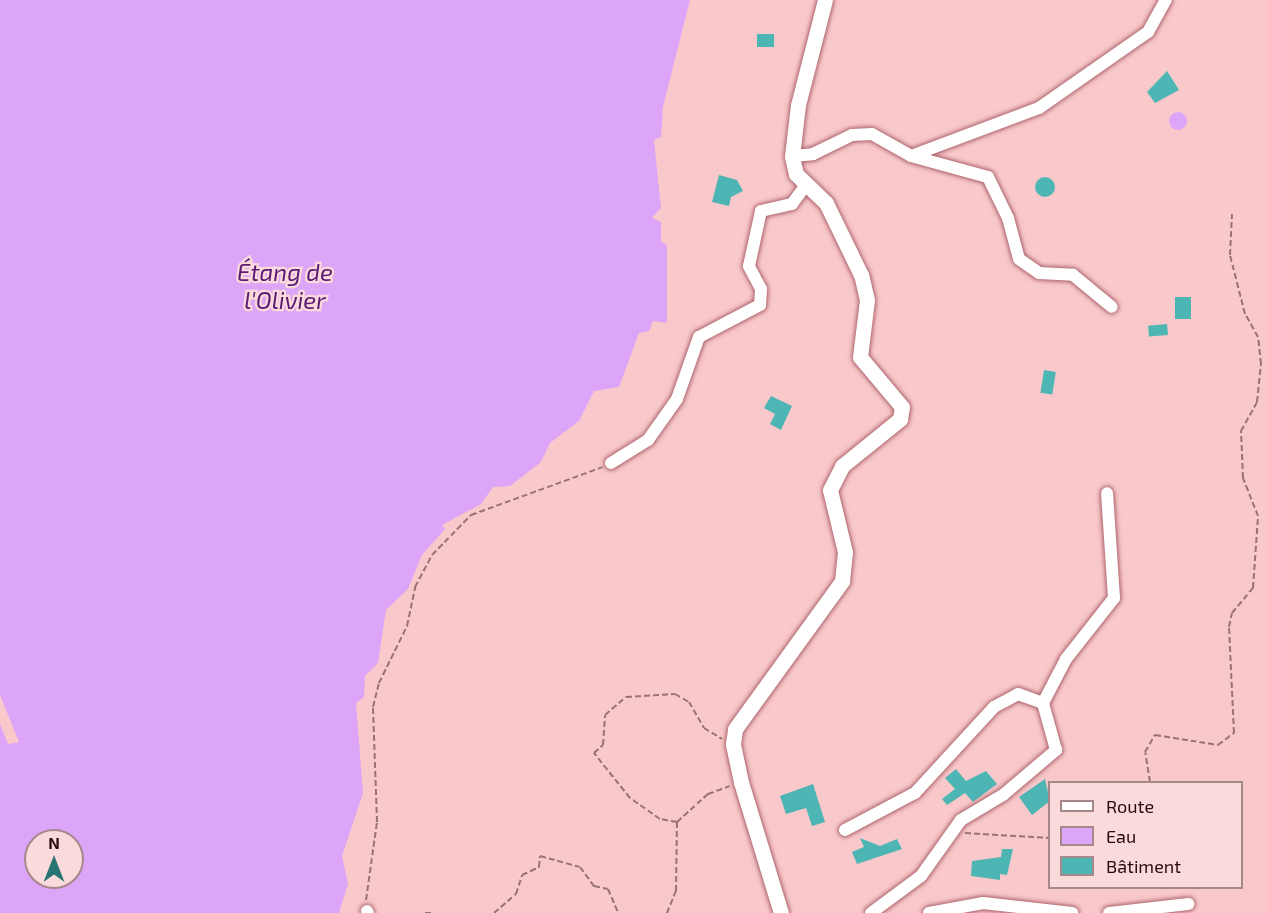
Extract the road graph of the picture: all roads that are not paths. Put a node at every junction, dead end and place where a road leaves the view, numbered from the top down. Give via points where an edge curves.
1 (825, 0) edge
2 (1166, 0) edge
3 (792, 156) junction
4 (911, 156) junction
5 (805, 186) junction
6 (1112, 307) dead end
7 (610, 463) road end
8 (1107, 494) dead end
9 (1043, 704) junction
10 (845, 830) dead end
11 (1188, 904) dead end
12 (781, 913) edge
13 (871, 913) edge
14 (929, 913) edge
15 (1072, 913) edge
16 (1109, 913) edge

1 - 3 street via 798,105
2 - 4 street via 1148,32 1067,92
3 - 4 street via 813,154 852,135 872,134
3 - 5 street
4 - 6 street via 988,177 1008,218 1019,259 1040,273 1073,275
5 - 7 street via 792,204 761,211 749,266 761,289 760,305 699,337 677,399 648,440
5 - 12 street via 826,204 861,275 867,300 860,357 902,407 900,419 837,475 831,509 845,552 842,581 741,714 733,744
8 - 9 street via 1114,598 1066,659
9 - 10 street via 1018,694 994,707 915,793
9 - 13 street via 1056,750 1003,795 961,820 921,876
11 - 16 street
14 - 15 street via 982,903

